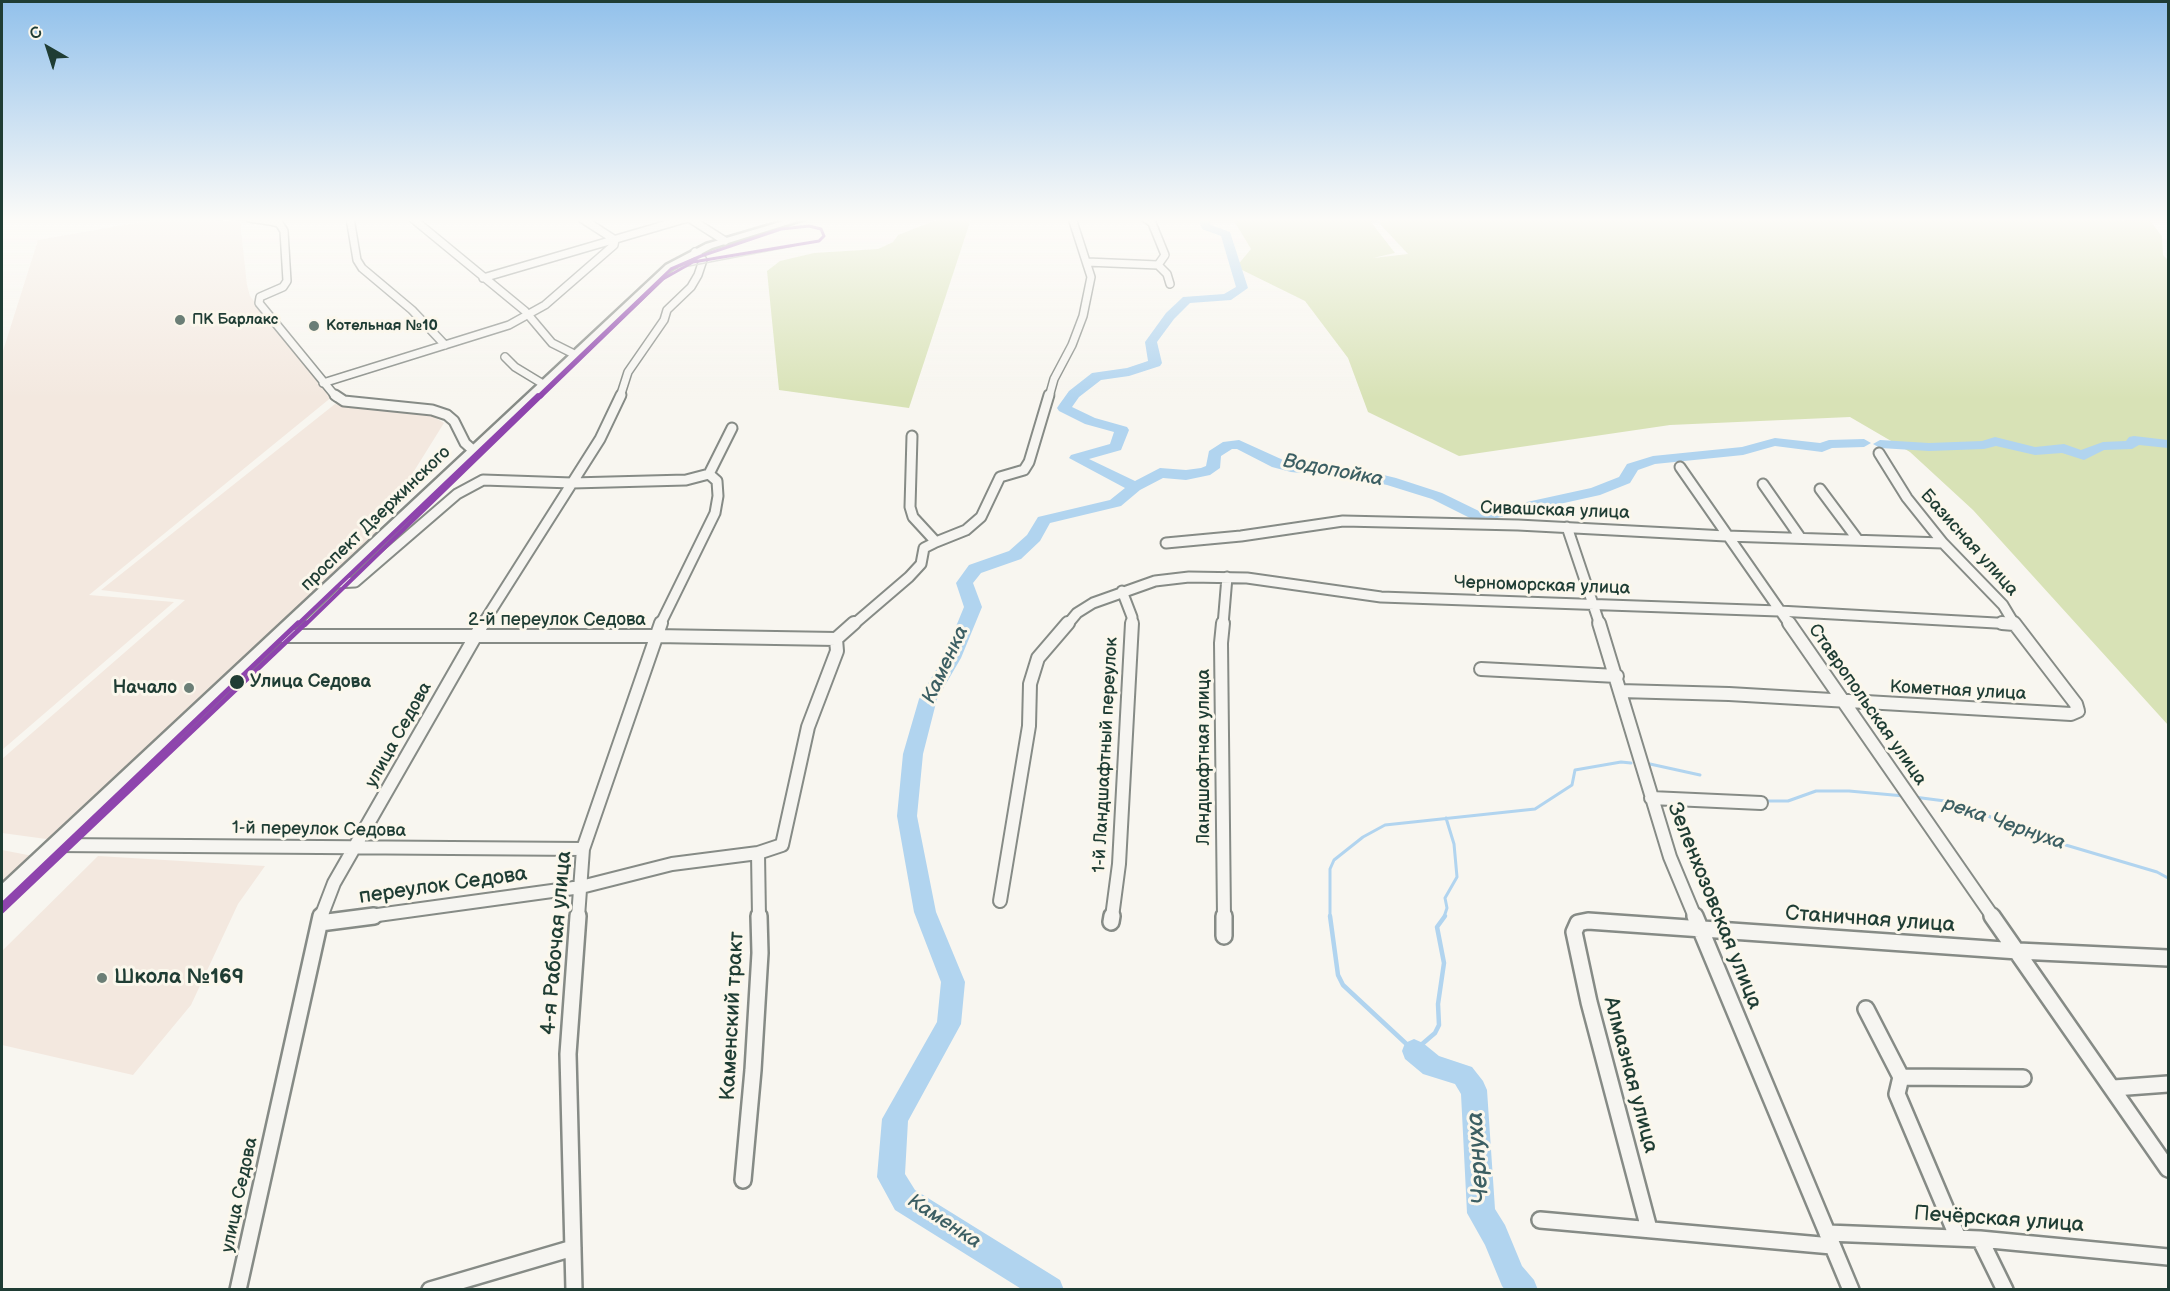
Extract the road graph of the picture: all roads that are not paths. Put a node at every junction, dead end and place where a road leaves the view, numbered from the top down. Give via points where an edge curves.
1 (287, 278) edge
2 (374, 278) edge
3 (483, 278) edge
4 (576, 278) edge
5 (657, 278) edge
6 (696, 278) edge
7 (1091, 278) edge
8 (1168, 278) edge
9 (1170, 284) dead end
10 (528, 315) junction
11 (445, 345) junction
12 (574, 354) junction
13 (505, 357) dead end
14 (323, 383) junction
15 (543, 384) junction
16 (732, 428) dead end
17 (912, 436) dead end
18 (474, 451) junction
19 (1879, 453) dead end
20 (1680, 467) dead end
21 (713, 478) junction
22 (572, 483) junction
23 (1763, 484) dead end
24 (1820, 489) dead end
25 (1567, 527) junction
26 (1726, 536) junction
27 (1800, 537) junction
28 (1858, 540) junction
29 (936, 542) junction
30 (1166, 543) dead end
31 (1943, 543) junction
32 (1227, 577) junction
33 (335, 583) junction
34 (1122, 591) junction
35 (1594, 605) junction
36 (1779, 611) junction
37 (2014, 624) junction
38 (279, 636) junction
39 (655, 636) junction
40 (474, 638) junction
41 (836, 639) junction
42 (1481, 669) dead end
43 (1617, 676) junction
44 (1620, 691) junction
45 (1844, 701) junction
46 (2078, 711) joint
47 (1651, 798) junction
48 (1761, 803) dead end
49 (55, 844) junction
50 (353, 849) junction
51 (583, 849) junction
52 (758, 853) junction
53 (582, 887) junction
54 (2, 895) edge
55 (1000, 901) dead end
56 (1112, 922) dead end
57 (320, 923) junction
58 (1701, 930) junction
59 (1574, 932) joint
60 (1224, 936) dead end
61 (2018, 951) junction
62 (2169, 958) edge
63 (1866, 1009) dead end
64 (1901, 1077) junction
65 (2023, 1078) dead end
66 (2169, 1084) edge
67 (2114, 1088) junction
68 (2169, 1169) edge
69 (743, 1180) dead end
70 (1540, 1220) dead end
71 (1649, 1229) junction
72 (1958, 1238) junction
73 (1830, 1239) junction
74 (1980, 1239) junction
75 (573, 1248) junction
76 (2169, 1257) edge
77 (238, 1290) edge
78 (430, 1290) edge
79 (574, 1290) edge
80 (1851, 1290) edge
81 (2005, 1290) edge

1 - 14 street via 283,286 260,297 259,303
2 - 11 street
3 - 10 street
4 - 10 street
5 - 12 main road, проспект Дзержинского
6 - 22 street, улица Седова via 667,310 628,372 618,404
7 - 29 street via 1083,316 1054,380 1029,462 1024,470 1000,477 981,517 966,530
8 - 9 street
10 - 11 street
10 - 12 street via 552,343
11 - 14 street
12 - 15 main road, проспект Дзержинского
13 - 15 street
14 - 18 street via 337,399 344,401 447,415
15 - 18 main road, проспект Дзержинского
16 - 21 street
17 - 29 street via 910,507 913,517
18 - 33 main road, проспект Дзержинского
19 - 31 street, Базисная улица via 1907,498
20 - 26 street, Ставропольская улица
21 - 22 street
21 - 39 street, 4-я Рабочая улица via 718,496 715,513
22 - 33 street via 499,479 472,484 355,582
22 - 40 street, улица Седова
23 - 27 street
24 - 28 street
25 - 26 street, Сивашская улица
25 - 30 street, Сивашская улица via 1343,521
25 - 35 street, Зеленхозовская улица
26 - 27 street, Сивашская улица
26 - 36 street, Ставропольская улица
27 - 28 street, Сивашская улица
28 - 31 street, Сивашская улица
29 - 41 street via 924,548 921,564 909,577
31 - 37 street, Базисная улица via 2003,605
32 - 34 street, Черноморская улица via 1155,580
32 - 35 street, Черноморская улица via 1381,597
32 - 60 street, Ландшафтная улица via 1221,643
33 - 38 main road, проспект Дзержинского
34 - 55 street, Черноморская улица via 1077,613 1038,658 1030,684 1029,726
34 - 56 street, 1-й Ландшафтный переулок via 1132,617 1119,864
35 - 36 street, Черноморская улица
35 - 43 street, Зеленхозовская улица
36 - 37 street, Черноморская улица
36 - 45 street, Ставропольская улица
37 - 46 street, Базисная улица
38 - 40 street, 2-й переулок Седова
38 - 49 main road, проспект Дзержинского
39 - 40 street, 2-й переулок Седова
39 - 41 street, 2-й переулок Седова
39 - 51 street, 4-я Рабочая улица
40 - 50 street, улица Седова
41 - 52 street, переулок Седова via 837,651 808,727 782,845
42 - 43 street
43 - 44 street, Зеленхозовская улица
44 - 45 street, Кометная улица
44 - 47 street, Зеленхозовская улица
45 - 46 street, Кометная улица via 2071,714
45 - 61 street, Ставропольская улица
47 - 48 street
47 - 58 street, Зеленхозовская улица via 1670,857
49 - 50 street, 1-й переулок Седова
49 - 54 main road, проспект Дзержинского
50 - 51 street, 1-й переулок Седова
50 - 57 street, улица Седова via 334,883
51 - 53 street, 4-я Рабочая улица
52 - 53 street, переулок Седова via 672,864
52 - 69 street, Каменский тракт via 760,953
53 - 57 street, переулок Седова
53 - 75 street, 4-я Рабочая улица via 568,1054
57 - 77 street, улица Седова
58 - 59 street, Станичная улица via 1588,921 1578,923
58 - 61 street, Станичная улица
58 - 73 street, Зеленхозовская улица
59 - 71 street, Алмазная улица
61 - 62 street, Станичная улица
61 - 67 street, Ставропольская улица
63 - 64 street
64 - 65 street
64 - 72 street via 1897,1094
66 - 67 street
67 - 68 street, Ставропольская улица
70 - 71 street, Печёрская улица
71 - 73 street, Печёрская улица
72 - 73 street, Печёрская улица
72 - 74 street, Печёрская улица
73 - 80 street, Зеленхозовская улица
74 - 76 street, Печёрская улица
74 - 81 street
75 - 78 street
75 - 79 street, 4-я Рабочая улица

